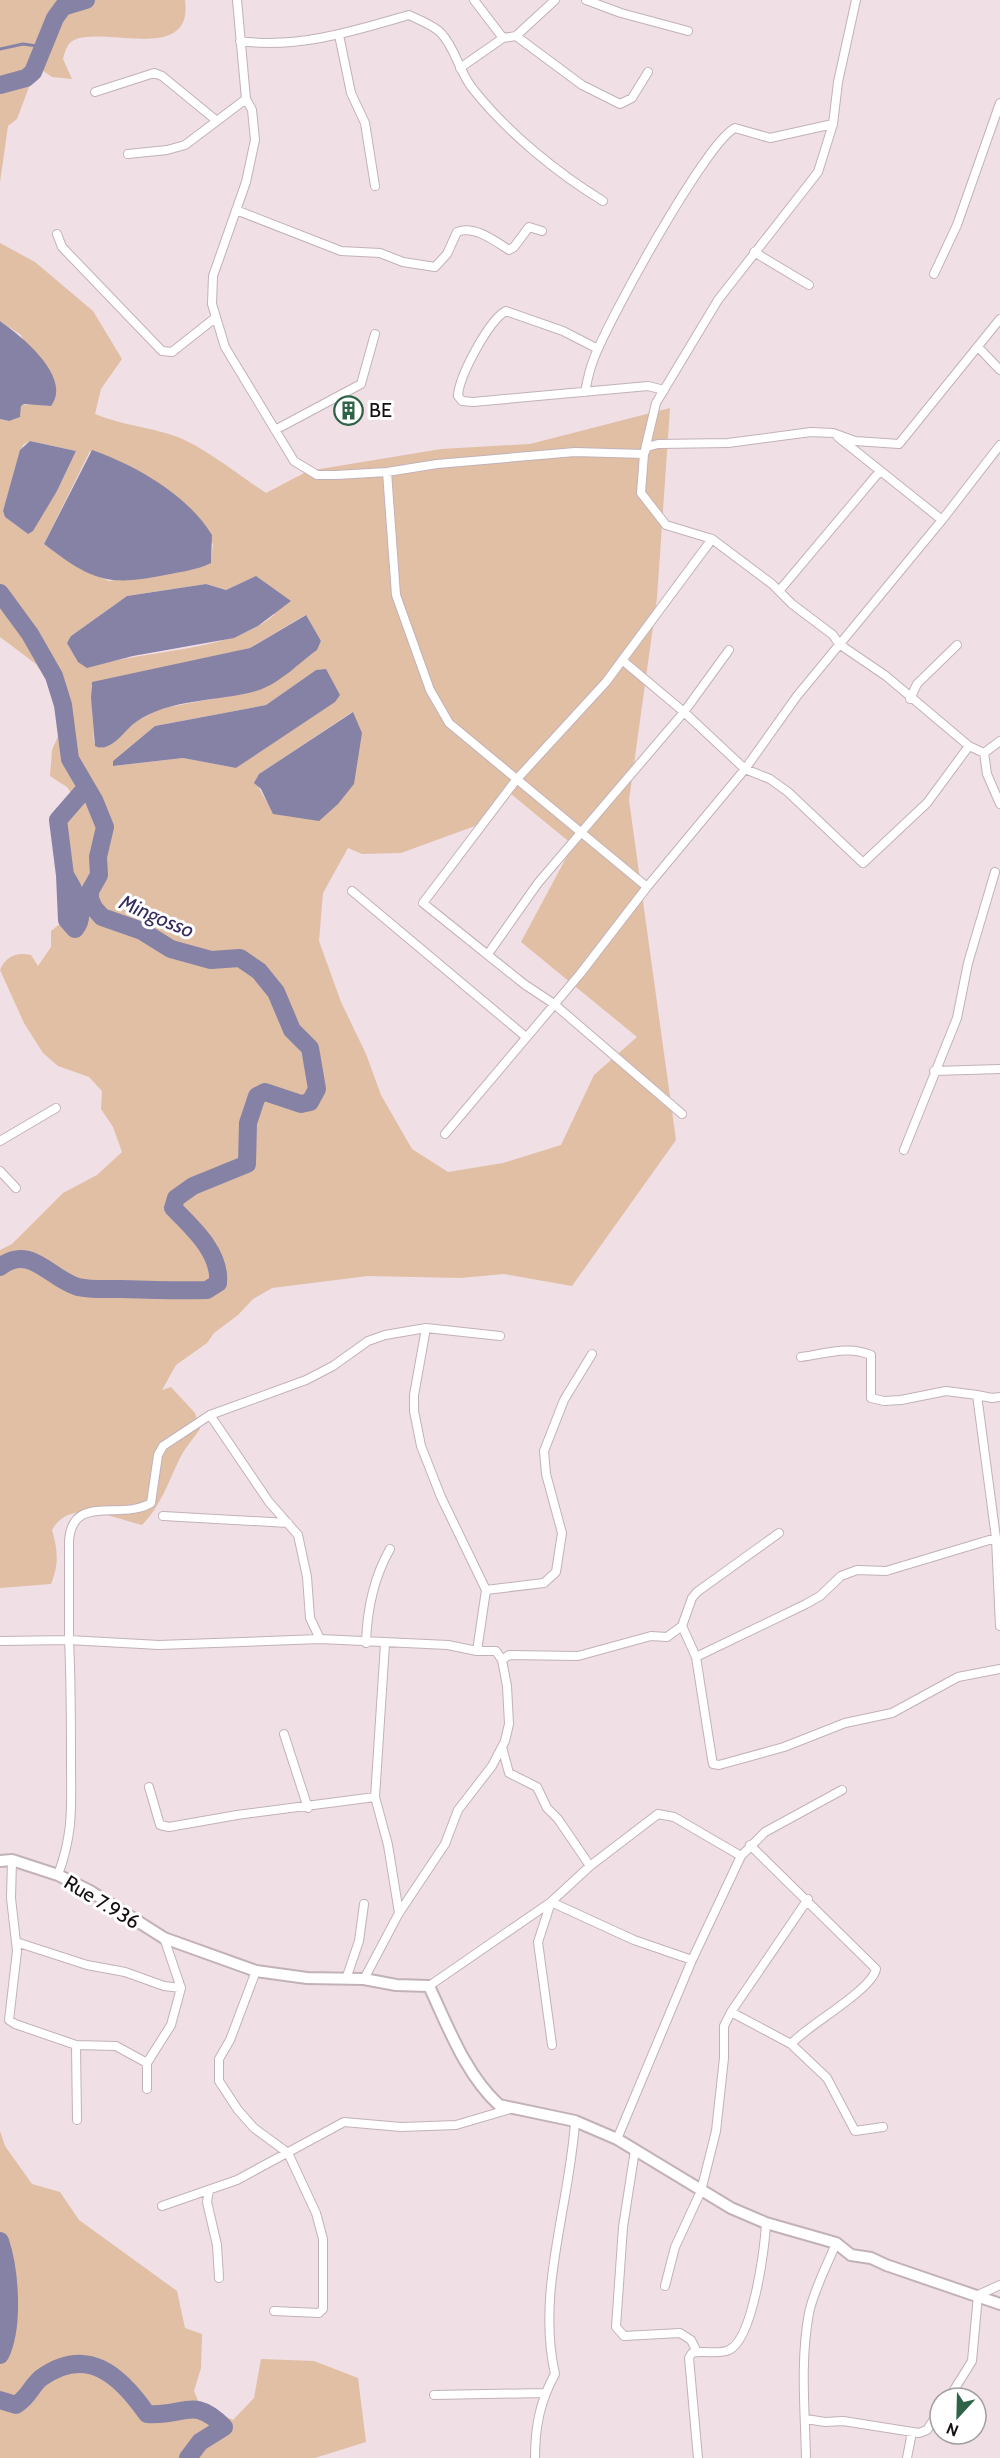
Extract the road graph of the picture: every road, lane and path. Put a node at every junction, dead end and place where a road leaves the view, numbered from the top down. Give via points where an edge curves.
1 (237, 0) edge
2 (474, 0) edge
3 (555, 0) edge
4 (586, 0) edge
5 (856, 0) edge
6 (688, 31) dead end
7 (339, 35) junction
8 (516, 36) junction
9 (503, 38) junction
10 (240, 41) junction
11 (460, 68) junction
12 (648, 72) dead end
13 (96, 92) dead end
14 (246, 99) junction
15 (349, 99) dead end
16 (1000, 103) edge
17 (217, 121) junction
18 (833, 124) junction
19 (128, 154) dead end
20 (375, 186) dead end
21 (603, 201) dead end
22 (236, 210) junction
23 (542, 231) dead end
24 (57, 234) dead end
25 (754, 252) junction
26 (934, 274) dead end
27 (809, 285) dead end
28 (214, 318) junction
29 (1000, 319) edge
30 (375, 334) dead end
31 (978, 346) junction
32 (598, 349) junction
33 (1000, 370) edge
34 (664, 390) junction
35 (585, 392) junction
36 (275, 430) junction
37 (832, 433) junction
38 (1000, 445) edge
39 (644, 454) junction
40 (880, 471) junction
41 (387, 472) junction
42 (942, 520) junction
43 (712, 539) junction
44 (779, 591) junction
45 (839, 644) junction
46 (957, 645) dead end
47 (729, 650) dead end
48 (622, 660) junction
49 (910, 699) junction
50 (684, 712) junction
51 (1000, 741) edge
52 (969, 746) junction
53 (984, 753) junction
54 (745, 770) junction
55 (516, 780) junction
56 (1000, 804) edge
57 (581, 833) junction
58 (995, 872) dead end
59 (647, 887) junction
60 (352, 891) dead end
61 (488, 954) junction
62 (554, 1004) junction
63 (526, 1037) junction
64 (1000, 1069) edge
65 (934, 1071) junction
66 (56, 1108) dead end
67 (682, 1114) dead end
68 (445, 1134) dead end
69 (0, 1141) edge
70 (904, 1150) dead end
71 (0, 1170) edge
72 (16, 1188) dead end
73 (426, 1328) junction
74 (500, 1336) dead end
75 (592, 1354) dead end
76 (801, 1357) dead end
77 (978, 1395) junction
78 (1000, 1397) edge
79 (210, 1415) junction
80 (163, 1516) dead end
81 (288, 1523) junction
82 (779, 1533) dead end
83 (996, 1538) junction
84 (390, 1549) dead end
85 (486, 1590) junction
86 (682, 1626) junction
87 (1000, 1626) edge
88 (69, 1640) junction
89 (320, 1640) junction
90 (0, 1641) edge
91 (366, 1643) junction
92 (385, 1644) junction
93 (477, 1651) junction
94 (696, 1658) junction
95 (502, 1660) junction
96 (1000, 1669) edge
97 (284, 1734) dead end
98 (502, 1746) junction
99 (149, 1787) dead end
100 (842, 1790) dead end
101 (375, 1797) junction
102 (308, 1808) junction
103 (750, 1845) junction
104 (741, 1856) junction
105 (6, 1860) edge
106 (590, 1866) junction
107 (58, 1875) junction
108 (808, 1899) junction
109 (551, 1902) junction
110 (364, 1904) dead end
111 (399, 1913) junction
112 (164, 1938) junction
113 (16, 1942) junction
114 (692, 1960) junction
115 (256, 1971) junction
116 (346, 1979) junction
117 (364, 1979) junction
118 (429, 1986) junction
119 (181, 1988) junction
120 (730, 2012) junction
121 (791, 2044) junction
122 (76, 2045) junction
123 (552, 2045) dead end
124 (147, 2063) junction
125 (147, 2089) dead end
126 (510, 2109) junction
127 (76, 2120) dead end
128 (575, 2121) junction
129 (883, 2127) dead end
130 (617, 2139) junction
131 (635, 2150) junction
132 (288, 2153) junction
133 (209, 2190) junction
134 (701, 2191) junction
135 (162, 2206) dead end
136 (766, 2223) junction
137 (836, 2243) junction
138 (219, 2278) dead end
139 (1000, 2285) edge
140 (665, 2286) dead end
141 (978, 2295) junction
142 (1000, 2304) edge
143 (274, 2311) dead end
144 (697, 2352) junction
145 (956, 2386) edge
146 (544, 2393) junction
147 (434, 2395) dead end
148 (806, 2419) junction
149 (928, 2428) edge
150 (912, 2433) junction
151 (535, 2458) edge
152 (695, 2458) edge
153 (806, 2458) edge
154 (907, 2458) edge

1 - 10 street
2 - 9 street
3 - 8 street
4 - 6 street
5 - 18 street
7 - 10 street via 281,44
7 - 11 street via 409,15 441,32
7 - 15 street
7 - 20 street via 351,93 365,123
8 - 9 street
8 - 12 street via 582,85 620,104 632,98
9 - 11 street
10 - 14 street
11 - 21 street via 473,89 532,149 574,184
13 - 17 street via 154,73
14 - 17 street
14 - 22 street via 252,110 255,140
16 - 26 street via 957,225
17 - 19 street via 184,145
18 - 25 street via 818,172
18 - 32 street via 770,138 735,128 730,131 659,235
22 - 23 street via 341,251 380,253 403,262 435,267 447,254 457,232 464,229 509,250 529,227
22 - 28 street via 213,276
24 - 28 street via 62,247 162,351 172,352
25 - 27 street
25 - 34 street via 728,285
28 - 36 street via 225,347
29 - 31 street
30 - 36 street via 361,384
31 - 33 street
31 - 37 street via 899,444 855,441
32 - 35 street
32 - 35 street via 563,331 506,311 490,326 462,375 458,396 462,401 473,402
34 - 35 street via 648,386
34 - 39 street via 656,403
36 - 41 street via 294,461 317,475
37 - 39 street via 728,443 658,444 647,447
37 - 40 street
38 - 42 street
39 - 41 street via 575,452
39 - 43 street via 641,493 652,510 666,525
40 - 42 street
40 - 44 street
41 - 55 street via 396,595 430,690 449,723
42 - 45 street
43 - 44 street
43 - 48 street
44 - 45 street
45 - 49 street via 886,675
45 - 54 street
46 - 49 street via 917,684
47 - 50 street
48 - 50 street
48 - 55 street
49 - 52 street
50 - 54 street
50 - 57 street
51 - 53 street
52 - 53 street
52 - 54 street via 927,803 863,863 788,792 770,779
53 - 56 street via 987,774
54 - 59 street
55 - 57 street
55 - 61 street via 423,903
57 - 59 street
57 - 61 street via 538,883
58 - 65 street via 968,963 957,1018
59 - 62 street
60 - 63 street
61 - 62 street
62 - 63 street
62 - 67 street
63 - 68 street
64 - 65 street
65 - 70 street
66 - 69 street
71 - 72 street
73 - 74 street
73 - 79 street via 368,1341 306,1380
73 - 85 street via 414,1395 421,1446
75 - 85 street via 564,1400 544,1452 544,1467 562,1533 556,1572 544,1582
76 - 77 street via 842,1348 871,1355 871,1398 884,1401 946,1391
77 - 78 street
77 - 83 street
79 - 81 street via 269,1502
79 - 88 street via 162,1446 151,1503 126,1511 87,1511 76,1518 70,1529
80 - 81 street
81 - 89 street via 298,1535 310,1618
82 - 86 street via 697,1593
83 - 87 street
83 - 94 street via 886,1571 857,1570 841,1576 806,1604
84 - 91 street via 379,1567
85 - 93 street
86 - 94 street
86 - 95 street via 667,1637 651,1636 578,1656 509,1655
88 - 89 street via 159,1645
88 - 90 street
88 - 107 street via 72,1820
89 - 91 street
91 - 92 street
92 - 93 street via 448,1645
92 - 101 street
93 - 95 street via 496,1650
94 - 96 street via 713,1764 719,1766 799,1742 845,1723 892,1713 958,1677
95 - 98 street via 509,1724
97 - 102 street
98 - 106 street via 509,1773 537,1787
98 - 111 street via 492,1766 458,1810 445,1844
99 - 102 street via 160,1825 169,1827
100 - 103 street via 776,1825
101 - 102 street
101 - 111 street via 388,1845
103 - 104 street
103 - 108 street
104 - 106 street via 674,1817 658,1814
104 - 114 street
105 - 107 street, Rue 7.936
105 - 113 street
106 - 109 street
107 - 112 street, Rue 7.936
108 - 120 street
108 - 121 street via 876,1969 875,1976 855,1994
109 - 114 street via 634,1940
109 - 118 street
109 - 123 street via 538,1942
110 - 116 street via 359,1941
111 - 117 street
112 - 115 street, Rue 7.936
112 - 119 street
113 - 119 street via 87,1965
113 - 122 street via 9,2020
114 - 130 street
115 - 116 street, Rue 7.936
115 - 132 street via 219,2060 219,2081 254,2128
116 - 117 street, Rue 7.936
117 - 118 street, Rue 7.936
118 - 126 street via 461,2053 490,2097
119 - 124 street via 171,2025
120 - 121 street
120 - 134 street via 724,2026 716,2131
121 - 129 street via 827,2078 855,2131
122 - 124 street via 116,2046
122 - 127 street
124 - 125 street
126 - 128 street
126 - 132 street via 456,2125 401,2127 344,2122
128 - 130 street
128 - 146 street via 549,2304 548,2344 555,2374
130 - 131 street
131 - 134 street
131 - 144 street via 623,2227 616,2327 624,2336 680,2332 691,2340
132 - 133 street
132 - 143 street via 316,2213 323,2239 324,2304 319,2313
133 - 135 street
133 - 138 street via 207,2202 218,2245
134 - 136 street
134 - 140 street via 675,2247
136 - 137 street
136 - 144 street via 760,2281 746,2324 732,2349
137 - 141 street via 851,2255 871,2258
137 - 148 street via 810,2312 803,2376
139 - 141 street
141 - 142 street
141 - 145 street via 972,2361
144 - 152 street via 689,2358 698,2448
146 - 147 street
146 - 151 street via 535,2436
148 - 150 street
148 - 153 street
149 - 150 street
150 - 154 street

